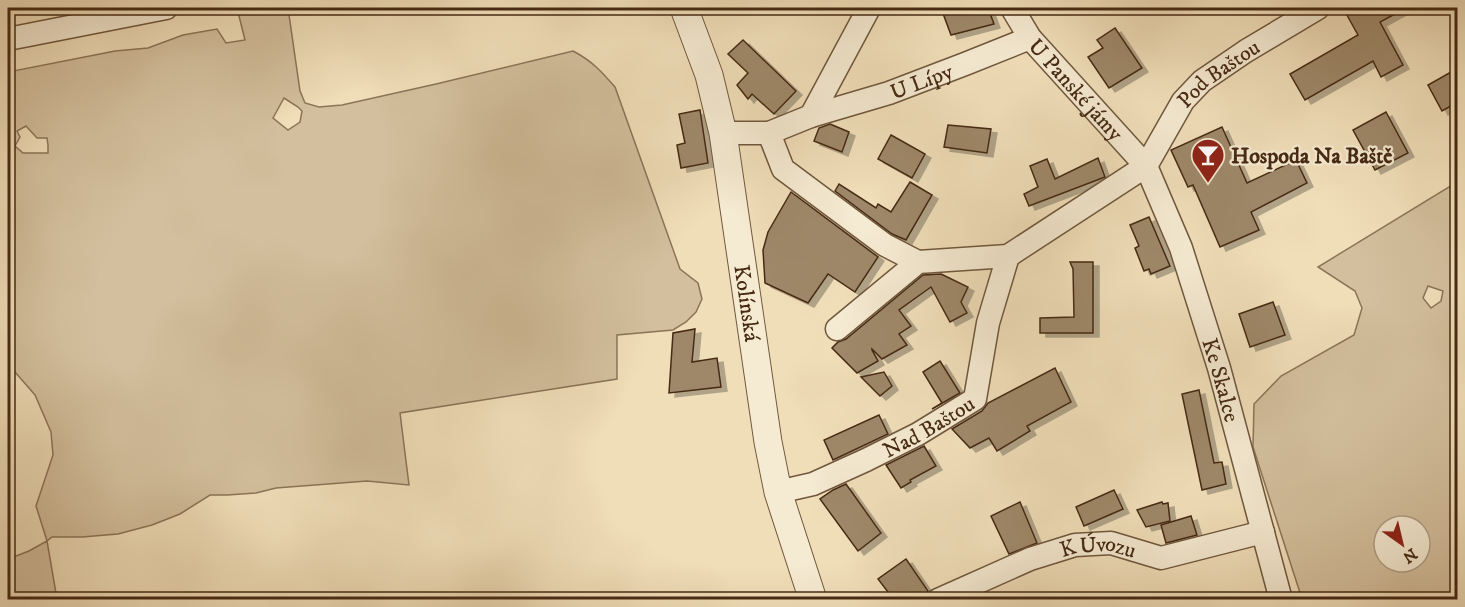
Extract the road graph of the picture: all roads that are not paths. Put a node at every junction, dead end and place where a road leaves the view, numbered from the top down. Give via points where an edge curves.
1 (166, 8) edge
2 (684, 8) edge
3 (869, 8) edge
4 (1012, 8) edge
5 (1318, 8) edge
6 (1030, 38) junction
7 (8, 39) edge
8 (811, 116) junction
9 (723, 133) junction
10 (769, 133) junction
11 (1146, 166) junction
12 (1008, 256) junction
13 (918, 262) junction
14 (837, 329) dead end
15 (778, 492) junction
16 (1263, 532) junction
17 (813, 600) edge
18 (938, 600) edge
19 (1281, 600) edge

1 - 7 street
2 - 9 street, Kolínská via 709,75
3 - 8 street
4 - 6 street, U Panské jámy
5 - 11 street, Pod Baštou via 1202,81 1184,101
6 - 8 street, U Lípy via 889,93
6 - 11 street, U Panské jámy
8 - 10 street, U Lípy
9 - 10 street, U Lípy
9 - 15 street, Kolínská
10 - 13 street via 783,169 885,245
11 - 12 street
11 - 16 street, Ke Skalce via 1181,248 1205,323
12 - 13 street
12 - 15 street, Nad Baštou via 988,323 975,399 866,460 813,484
13 - 14 street
15 - 17 street, Kolínská
16 - 18 street, K Úvozu via 1161,558 1111,543 1075,545
16 - 19 street, Ke Skalce

